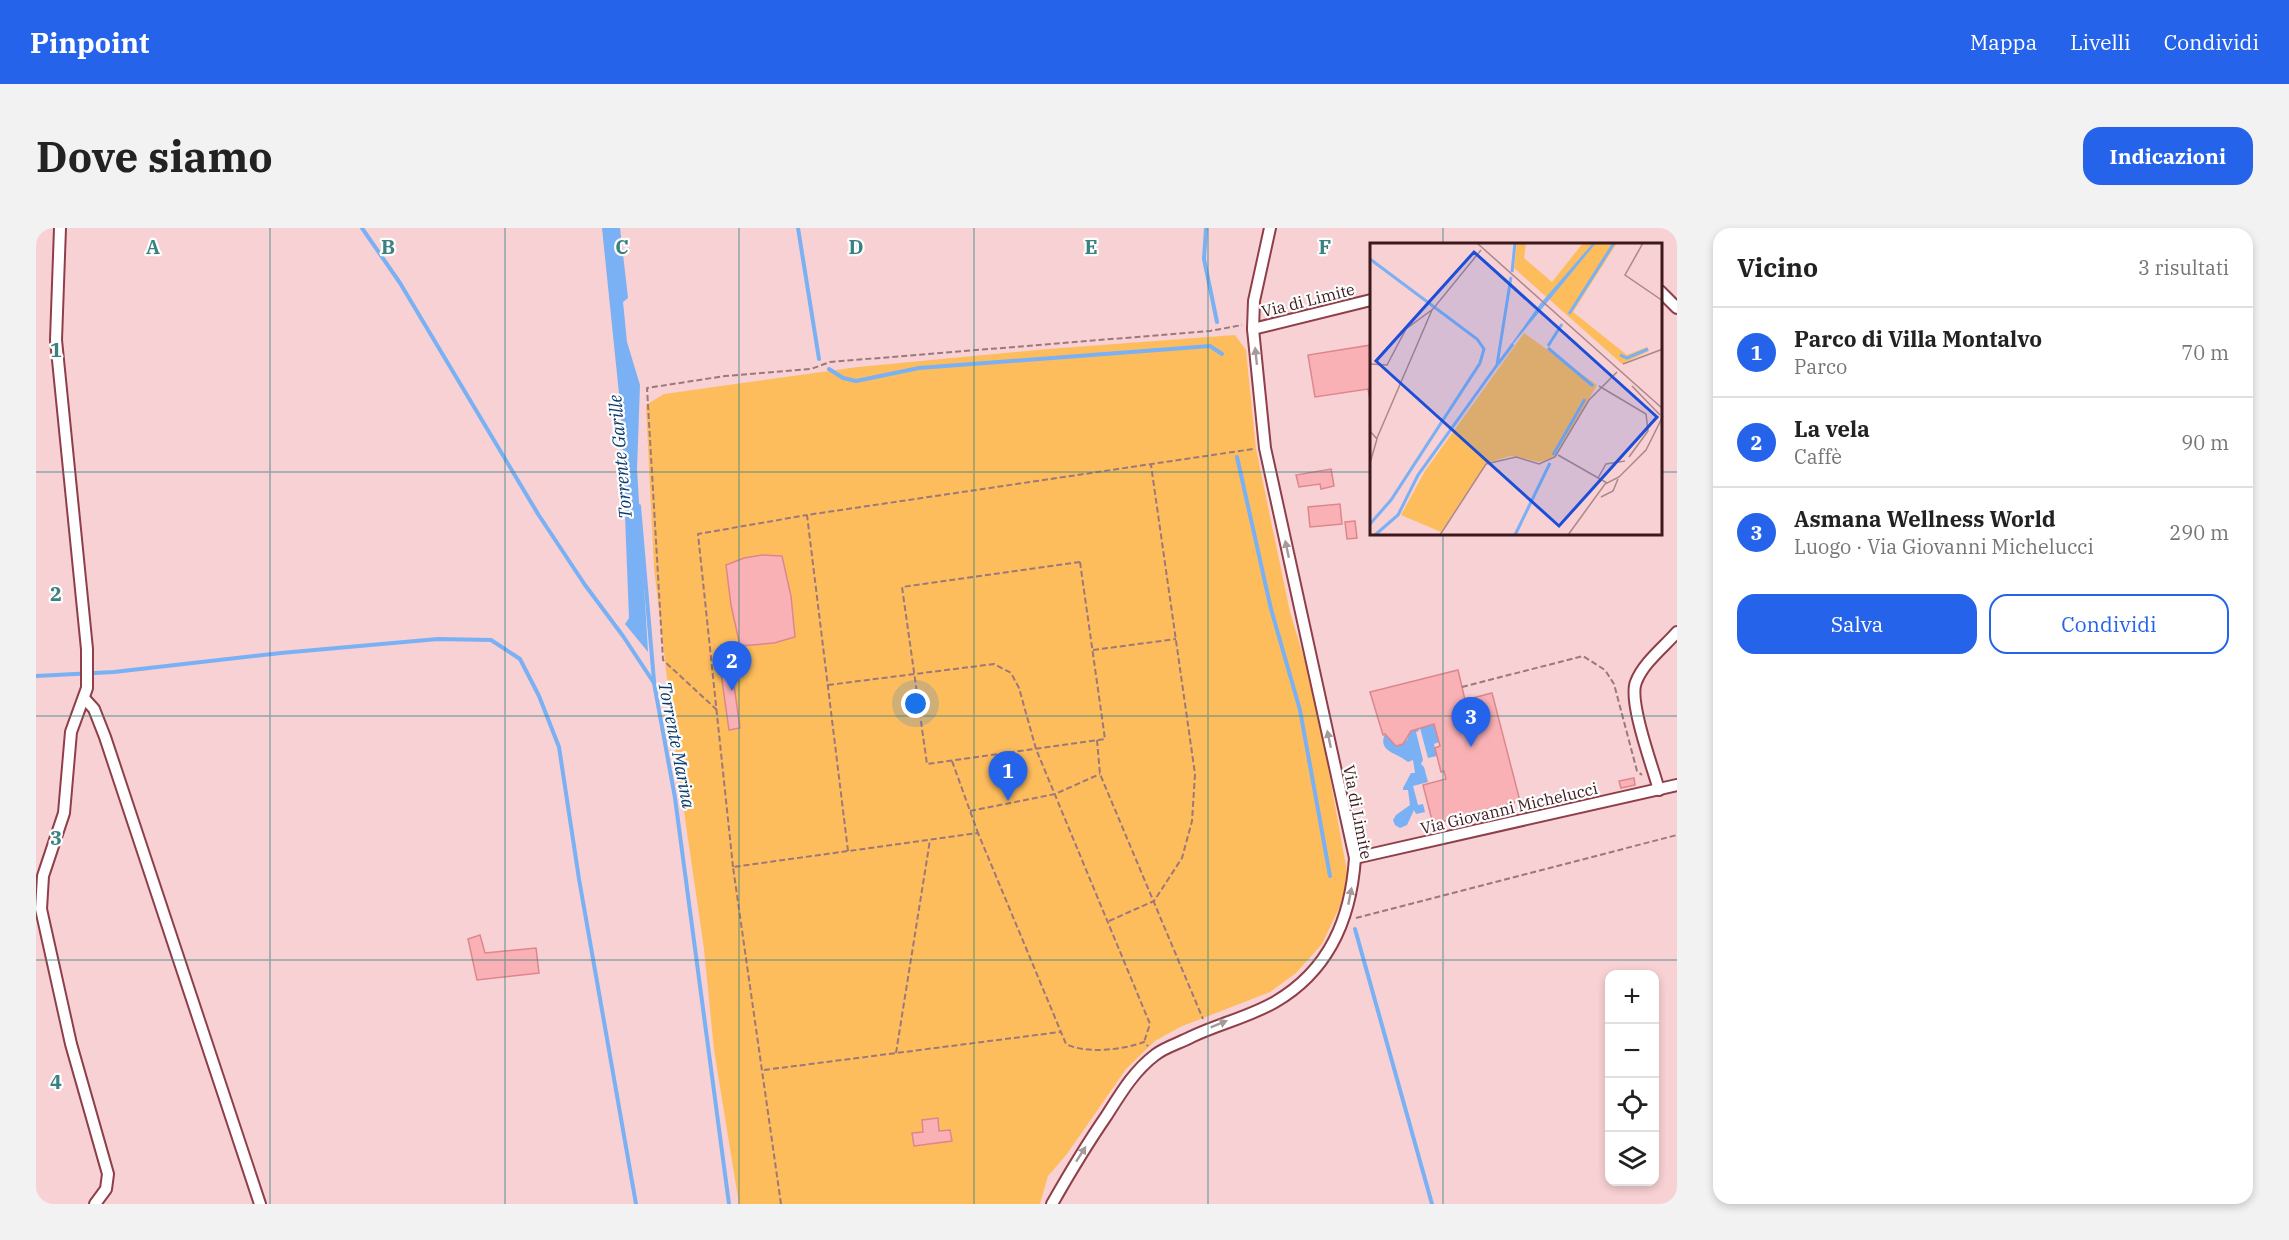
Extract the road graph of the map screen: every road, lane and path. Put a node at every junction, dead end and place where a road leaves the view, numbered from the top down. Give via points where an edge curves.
1 (60, 228) edge
2 (1270, 228) edge
3 (1662, 293) edge
4 (1370, 300) edge
5 (1677, 308) edge
6 (1253, 329) junction
7 (1246, 449) dead end
8 (1151, 464) junction
9 (807, 515) junction
10 (1677, 632) edge
11 (1176, 639) junction
12 (1093, 650) junction
13 (915, 676) junction
14 (828, 686) junction
15 (1462, 687) dead end
16 (85, 693) junction
17 (717, 710) junction
18 (1097, 740) junction
19 (1036, 749) junction
20 (952, 761) junction
21 (1100, 774) junction
22 (1671, 788) edge
23 (1646, 793) junction
24 (1055, 794) junction
25 (970, 811) junction
26 (978, 833) junction
27 (1677, 836) edge
28 (930, 840) junction
29 (848, 852) junction
30 (1355, 858) junction
31 (733, 867) junction
32 (1154, 901) junction
33 (1351, 919) dead end
34 (1109, 921) junction
35 (1208, 1029) junction
36 (1060, 1032) junction
37 (1144, 1042) junction
38 (896, 1053) junction
39 (1156, 1054) junction
40 (764, 1070) junction
41 (95, 1204) edge
42 (260, 1204) edge
43 (781, 1204) edge
44 (1052, 1204) edge

1 - 16 street via 56,340 87,649
2 - 6 street, Via di Limite via 1254,301
3 - 5 street
4 - 6 street, Via di Limite
6 - 17 path via 1246,325 830,362 811,369 647,388 663,660
30 -> 6 street, Via di Limite via 1265,448
7 - 8 path
8 - 9 path
8 - 11 path
9 - 14 path
9 - 17 path via 698,534
10 - 22 street via 1642,671 1634,688 1635,705
11 - 12 path
11 - 32 path via 1195,774 1192,821 1182,858
12 - 13 path via 1080,562 902,587
12 - 18 path via 1105,739
13 - 14 path
13 - 19 path via 994,664 1011,674 1019,688
13 - 20 path via 927,765
14 - 29 path
15 - 23 path via 1583,656 1605,670 1614,684
16 - 41 street via 70,732 64,813 43,876 40,899 71,1044 108,1174 106,1189
16 - 42 street via 105,737
17 - 31 path
18 - 19 path
18 - 21 path
19 - 20 path
19 - 24 path
20 - 25 path
21 - 24 path
21 - 32 path
22 - 23 street, Via Giovanni Michelucci
23 - 30 street, Via Giovanni Michelucci
24 - 25 path
24 - 34 path
25 - 26 path
26 - 28 path
26 - 36 path
27 - 33 path
28 - 29 path
28 - 38 path
29 - 31 path
35 -> 30 street, Via di Limite via 1274,1003 1304,982 1329,951 1345,918
31 - 40 path
32 - 34 path
32 - 35 path
34 - 37 path via 1150,1024
35 - 39 street, Via di Limite
36 - 37 path via 1065,1044 1076,1050 1129,1047
36 - 38 path
37 - 39 path
38 - 40 path
44 -> 39 street, Via di Limite via 1133,1075
40 - 43 path

